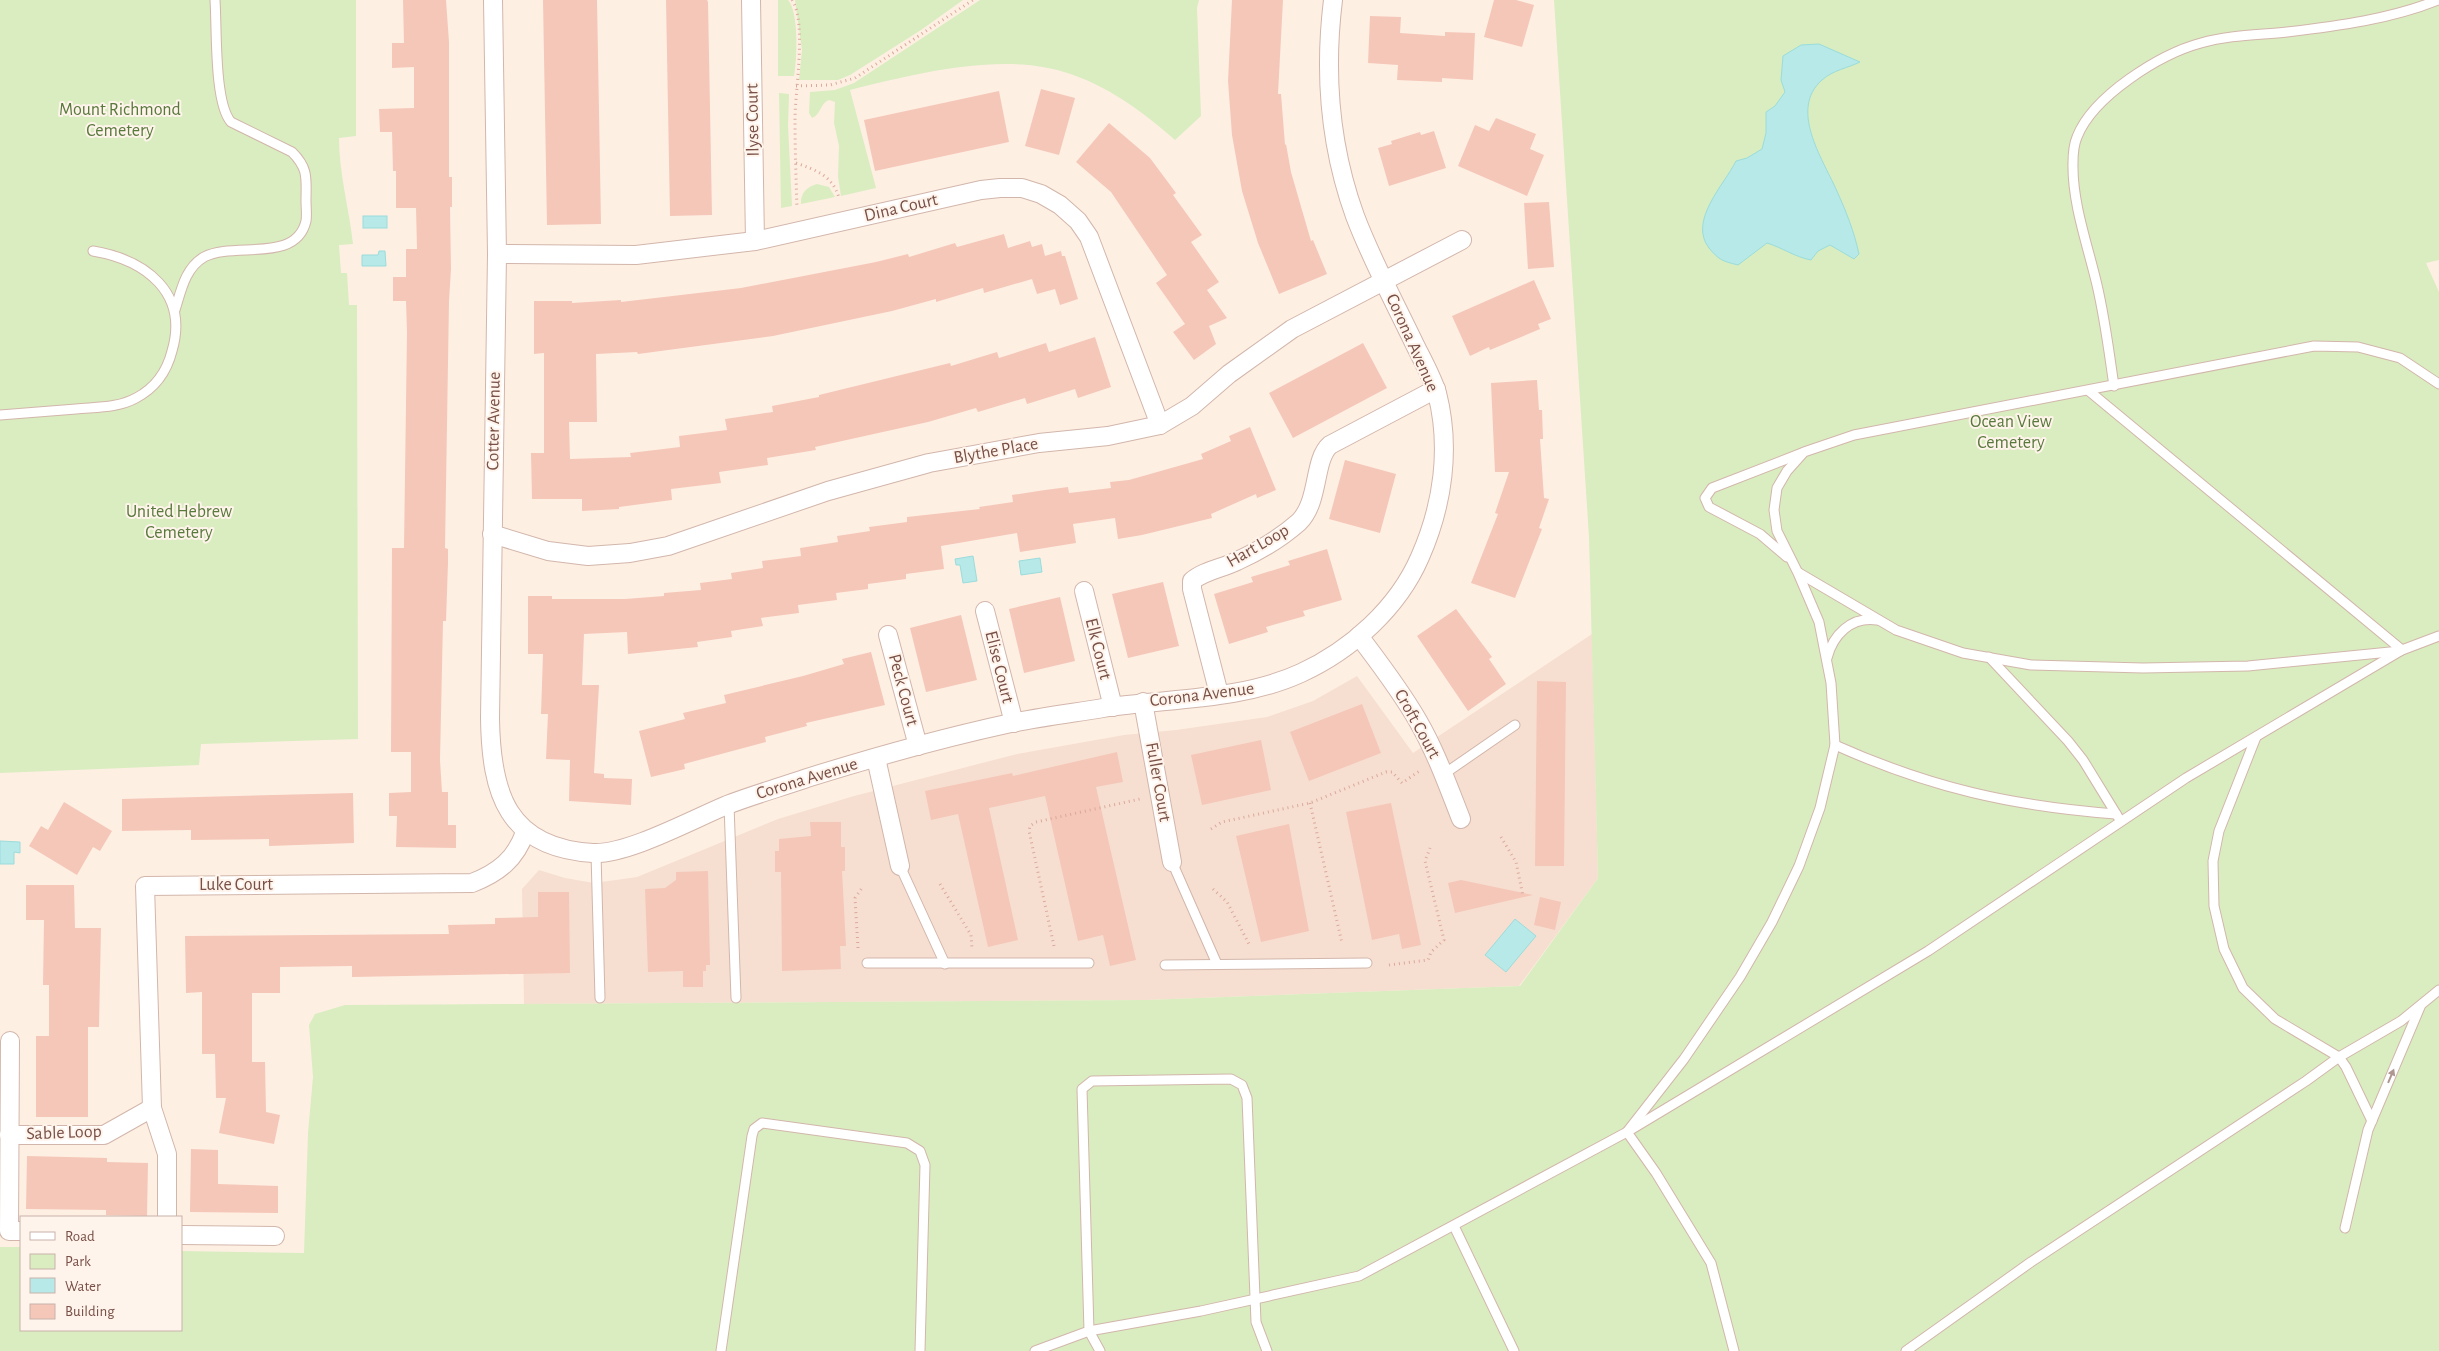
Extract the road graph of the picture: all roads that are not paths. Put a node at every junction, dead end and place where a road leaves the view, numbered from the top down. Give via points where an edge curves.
1 (215, 0) edge
2 (493, 0) edge
3 (751, 0) edge
4 (1333, 0) edge
5 (2438, 0) edge
6 (755, 240) junction
7 (1462, 240) dead end
8 (93, 252) dead end
9 (497, 254) junction
10 (1384, 280) junction
11 (175, 310) junction
12 (2439, 384) edge
13 (2114, 386) junction
14 (1436, 389) junction
15 (2089, 391) junction
16 (0, 415) edge
17 (1160, 424) junction
18 (1804, 452) junction
19 (492, 534) junction
20 (1793, 563) junction
21 (1798, 573) junction
22 (1084, 591) dead end
23 (985, 611) dead end
24 (1877, 620) junction
25 (888, 635) dead end
26 (1359, 636) junction
27 (2439, 636) edge
28 (2402, 650) junction
29 (1989, 658) junction
30 (1826, 660) junction
31 (1219, 694) junction
32 (1143, 702) junction
33 (1113, 707) junction
34 (1014, 723) junction
35 (1515, 725) dead end
36 (2256, 737) junction
37 (1835, 745) junction
38 (918, 746) junction
39 (876, 758) junction
40 (1444, 774) junction
41 (729, 805) junction
42 (2118, 818) junction
43 (1461, 819) dead end
44 (525, 832) junction
45 (596, 854) junction
46 (1172, 862) joint
47 (900, 866) joint
48 (1089, 963) dead end
49 (1367, 963) dead end
50 (867, 964) dead end
51 (945, 964) junction
52 (1165, 964) dead end
53 (1217, 964) junction
54 (2439, 990) edge
55 (600, 998) dead end
56 (736, 998) dead end
57 (2421, 1005) junction
58 (10, 1042) dead end
59 (2338, 1057) junction
60 (152, 1108) junction
61 (2372, 1121) junction
62 (1627, 1132) junction
63 (9, 1135) junction
64 (167, 1216) edge
65 (1454, 1226) junction
66 (2345, 1228) dead end
67 (20, 1231) edge
68 (182, 1235) edge
69 (274, 1236) dead end
70 (1255, 1299) junction
71 (1089, 1330) junction
72 (721, 1351) edge
73 (920, 1351) edge
74 (1035, 1351) edge
75 (1100, 1351) edge
76 (1267, 1351) edge
77 (1514, 1351) edge
78 (1734, 1351) edge
79 (1906, 1351) edge

1 - 11 lane via 220,91 225,115 231,122 292,152 300,160 306,169 306,221 299,235 289,244 222,251 204,257 193,266 183,283
2 - 9 street, Cotter Avenue
3 - 6 street, Ilyse Court
4 - 10 street, Corona Avenue via 1329,30 1329,81 1338,152 1355,216
5 - 13 lane via 2383,17 2227,38 2176,51 2125,83 2087,118 2076,138 2076,195 2107,332
6 - 9 street, Dina Court via 636,255
6 - 17 street, Dina Court via 981,190 1022,188 1041,194 1078,221 1089,237
7 - 10 street, Blythe Place
8 - 11 lane via 109,254 144,269 164,288
9 - 19 street, Cotter Avenue
10 - 14 street, Corona Avenue
10 - 17 street, Blythe Place via 1292,329 1229,374 1192,406
11 - 16 lane via 176,340 169,364 156,383 136,399 114,406
12 - 13 lane via 2400,358 2358,347 2314,346
13 - 15 lane
14 - 26 street, Corona Avenue via 1443,429 1444,464 1432,530 1418,564 1398,594
14 - 31 street, Hart Loop via 1330,445 1323,453 1314,492 1301,520 1258,551 1192,581
15 - 18 lane via 1854,435
15 - 28 lane
17 - 19 street, Blythe Place via 1108,436 1039,443 929,463 828,491 668,546 630,553 588,556 548,551
18 - 20 lane via 1776,488 1774,510 1777,531
18 - 20 lane via 1712,488 1706,498 1708,506 1760,534
19 - 44 street, Cotter Avenue via 491,761 497,785
20 - 21 lane
21 - 24 lane
21 - 30 lane via 1819,622
22 - 33 street, Elk Court
23 - 34 street, Elise Court
24 - 29 lane via 1921,639
24 - 30 lane via 1856,622 1840,632 1834,638
25 - 38 street, Peck Court
26 - 31 street, Corona Avenue via 1330,657 1273,684 1245,692
26 - 40 street, Croft Court via 1418,721
27 - 28 lane
28 - 29 lane via 2248,666 2153,668 2031,665
28 - 36 lane
29 - 42 lane via 2068,741
30 - 37 lane via 1831,683
31 - 32 street, Corona Avenue
32 - 33 street, Corona Avenue
32 - 46 street, Fuller Court
33 - 34 street, Corona Avenue
34 - 38 street, Corona Avenue
35 - 40 lane
36 - 42 lane
36 - 59 lane via 2220,831 2213,861 2214,906 2224,949 2243,988 2275,1018
37 - 42 lane via 1900,772 1963,792
37 - 62 lane via 1820,808 1799,866 1772,922 1740,977 1684,1059
38 - 39 street, Corona Avenue
39 - 41 street, Corona Avenue
39 - 47 street
40 - 43 street, Croft Court
41 - 45 street, Corona Avenue via 637,844
41 - 56 lane
42 - 62 lane via 1928,951
44 - 45 street, Corona Avenue via 548,843
44 - 60 street, Luke Court via 519,850 507,863 472,883 144,886
45 - 55 lane
46 - 53 lane
47 - 51 lane
48 - 51 lane
49 - 53 lane
50 - 51 lane
52 - 53 lane
54 - 57 lane
57 - 59 lane via 2401,1021
61 -> 57 lane
58 - 63 street, Sable Loop
59 - 61 lane
59 - 79 lane via 2031,1262
60 - 63 street, Sable Loop via 104,1135
60 - 64 street via 167,1154
61 - 66 lane
62 - 65 lane
62 - 78 lane via 1711,1263
63 - 67 street, Sable Loop via 9,1231
65 - 70 lane via 1359,1276
65 - 77 lane
68 - 69 street
70 - 71 lane
70 - 71 lane via 1247,1098 1242,1085 1232,1079 1092,1082 1086,1084 1082,1094
70 - 76 lane via 1256,1322
71 - 74 lane
71 - 75 lane
72 - 73 lane via 752,1136 758,1125 769,1123 907,1143 920,1151 925,1165

